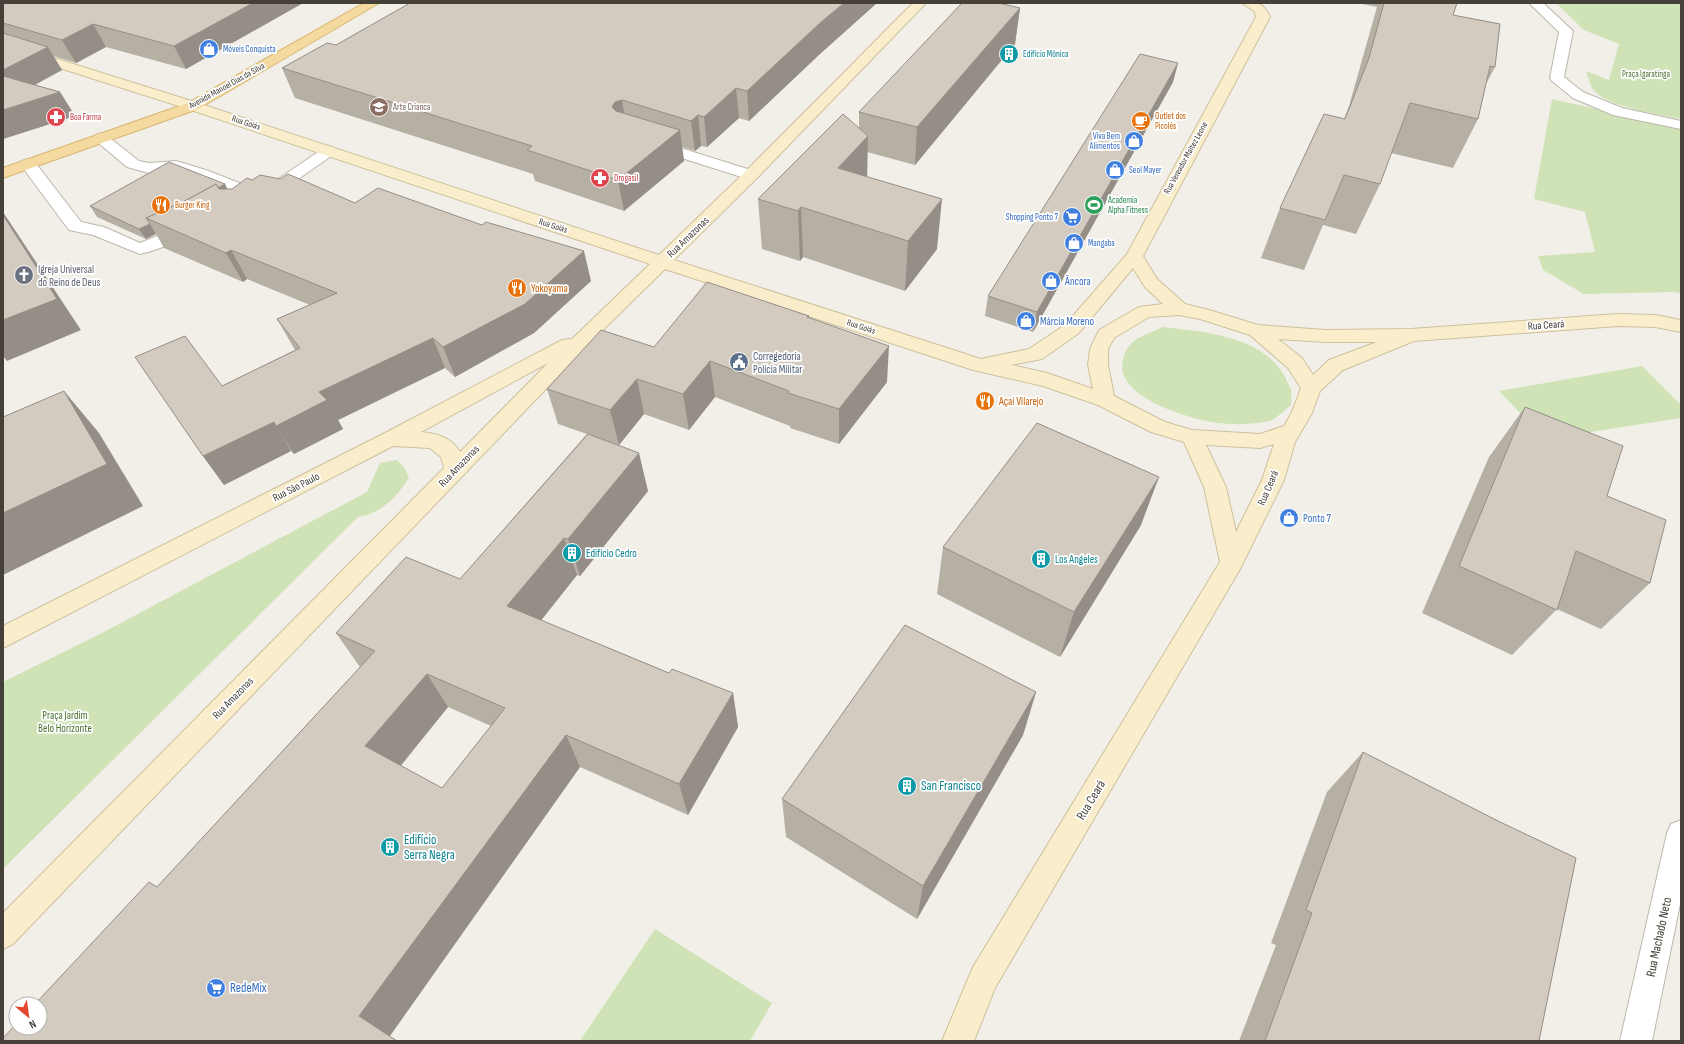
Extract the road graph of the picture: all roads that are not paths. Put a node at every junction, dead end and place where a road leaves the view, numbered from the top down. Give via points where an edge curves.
1 (373, 3) edge
2 (920, 3) edge
3 (1248, 3) edge
4 (1535, 3) edge
5 (3, 46) edge
6 (193, 106) junction
7 (1681, 125) edge
8 (101, 138) junction
9 (642, 141) edge
10 (329, 151) junction
11 (28, 164) junction
12 (3, 173) edge
13 (751, 175) junction
14 (241, 212) edge
15 (1134, 256) junction
16 (662, 262) junction
17 (1180, 309) junction
18 (1681, 326) edge
19 (1257, 331) junction
20 (588, 334) junction
21 (1411, 335) junction
22 (980, 365) junction
23 (1311, 388) junction
24 (1105, 400) junction
25 (1291, 431) junction
26 (1192, 437) junction
27 (390, 439) junction
28 (455, 470) junction
29 (1232, 563) junction
30 (3, 638) edge
31 (1681, 833) edge
32 (3, 934) edge
33 (958, 1041) edge
34 (1636, 1041) edge

1 - 6 main road, Avenida Manoel Dias da Silva
2 - 13 street, Rua Amazonas
3 - 15 street, Rua Vereador Maltez Leone via 1260,9 1264,17
4 - 7 street via 1566,31 1557,78 1578,95 1618,112
5 - 6 street, Rua Goiás
6 - 8 main road, Avenida Manoel Dias da Silva
6 - 10 street, Rua Goiás
8 - 11 main road, Avenida Manoel Dias da Silva
8 - 11 street via 133,164 149,168 176,166 236,187 242,194 231,204 173,236 140,249 98,231 75,226
9 - 13 street
10 - 14 street
10 - 16 street, Rua Goiás
11 - 12 main road, Avenida Manoel Dias da Silva
13 - 16 street, Rua Amazonas
15 - 17 street via 1151,283
15 - 22 street via 1072,329 1035,354
16 - 20 street, Rua Amazonas
16 - 22 street, Rua Goiás
17 - 19 street
17 - 24 street via 1146,311 1106,334 1099,349 1098,364
18 - 21 street, Rua Ceará via 1655,321 1618,320
19 - 21 street, Rua Ceará via 1326,336
19 - 23 street via 1295,363
20 - 27 street, Rua São Paulo
20 - 28 street, Rua Amazonas
21 - 23 street, Rua Ceará via 1336,365
22 - 24 street, Rua Goiás via 1047,380
23 - 25 street, Rua Ceará via 1302,413
24 - 26 street, Rua Goiás via 1158,427
25 - 26 street, Rua Goiás via 1260,441
25 - 29 street, Rua Ceará via 1273,480
26 - 29 street via 1215,487
27 - 28 street via 428,440 443,446 451,454
27 - 30 street, Rua São Paulo
28 - 32 street, Rua Amazonas
29 - 33 street, Rua Ceará via 984,978
31 - 34 street, Rua Machado Neto

